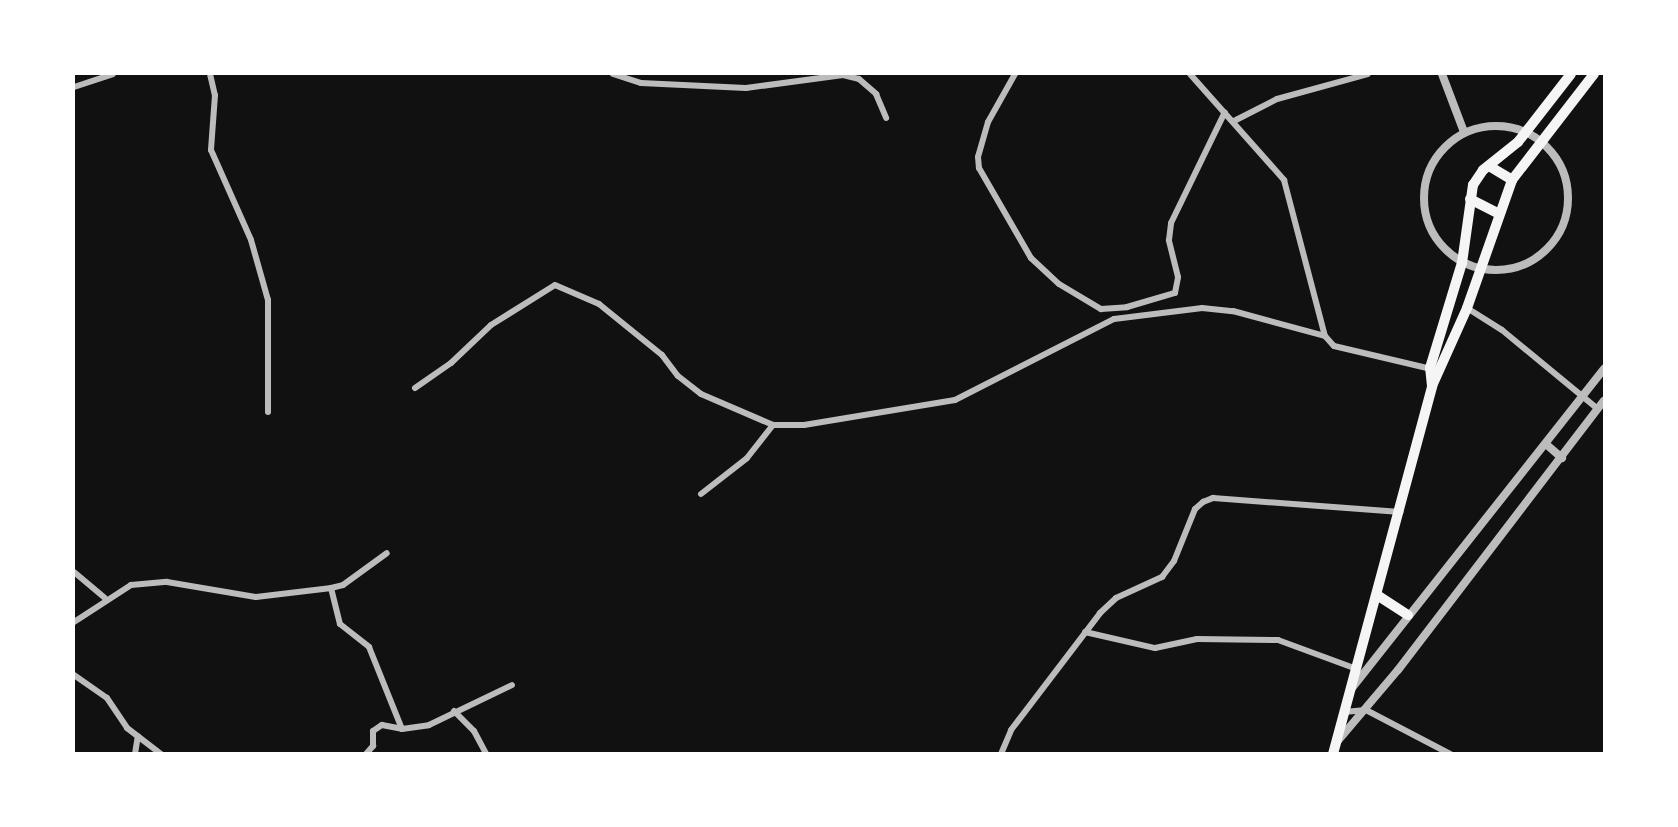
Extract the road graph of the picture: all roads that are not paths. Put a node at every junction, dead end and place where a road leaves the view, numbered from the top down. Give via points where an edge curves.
1 (113, 74) edge
2 (210, 74) edge
3 (613, 74) edge
4 (1015, 74) edge
5 (1190, 74) edge
6 (1368, 74) edge
7 (1442, 74) edge
8 (1571, 74) edge
9 (1594, 74) edge
10 (74, 87) edge
11 (1225, 112) junction
12 (886, 118) dead end
13 (1234, 121) junction
14 (1464, 132) junction
15 (1526, 132) junction
16 (1540, 142) junction
17 (1489, 166) junction
18 (1512, 180) junction
19 (1470, 199) junction
20 (1499, 214) junction
21 (1462, 263) junction
22 (1481, 269) junction
23 (1467, 308) junction
24 (1325, 336) junction
25 (1430, 368) junction
26 (1605, 369) edge
27 (1441, 372) junction
28 (1432, 386) junction
29 (415, 388) dead end
30 (1584, 396) junction
31 (1605, 401) edge
32 (1598, 409) junction
33 (268, 412) dead end
34 (773, 425) junction
35 (1547, 445) junction
36 (1562, 458) junction
37 (701, 494) dead end
38 (1400, 512) junction
39 (387, 553) dead end
40 (74, 572) edge
41 (331, 588) junction
42 (1377, 595) junction
43 (105, 598) junction
44 (1408, 615) junction
45 (74, 622) edge
46 (1085, 632) junction
47 (1354, 668) junction
48 (74, 675) edge
49 (512, 685) dead end
50 (1346, 696) junction
51 (1366, 710) junction
52 (454, 711) junction
53 (1342, 712) junction
54 (402, 729) junction
55 (138, 736) junction
56 (1334, 749) edge
57 (135, 753) edge
58 (161, 753) edge
59 (366, 753) edge
60 (486, 753) edge
61 (1001, 753) edge
62 (1450, 753) edge

1 - 10 street
2 - 33 street via 214,95 211,150 252,240 268,300
3 - 12 street via 641,83 746,88 843,75 859,79 876,94
4 - 11 street via 988,122 978,157 980,168 1032,258 1059,284 1101,309 1127,307 1174,293 1178,277 1169,240 1171,223
5 - 11 street
6 - 13 street via 1278,99
7 - 14 street
8 - 15 highway
9 - 16 highway
11 - 13 street
13 - 24 street via 1284,180
14 - 15 street via 1491,125
14 - 21 street via 1434,160 1423,199 1435,238
15 - 16 street
15 - 17 highway
16 - 18 highway
16 - 22 street via 1565,174 1568,190 1564,223 1551,244 1532,260 1501,270
17 - 18 highway
17 - 19 highway via 1476,179
18 - 20 highway
19 - 20 highway
19 - 21 highway
20 - 22 highway
21 - 22 street
21 - 25 highway
22 - 23 highway
23 - 27 highway
23 - 30 street via 1490,321
24 - 25 street via 1334,346
24 - 34 street via 1233,311 1202,308 1135,314 1114,319 955,400 804,425
25 - 27 street
25 - 28 highway
26 - 30 street
27 - 28 highway
28 - 38 highway
29 - 34 street via 451,363 490,325 555,285 599,304 662,355 678,376 701,394
30 - 32 street
30 - 35 street
31 - 32 street
32 - 36 street
34 - 37 street via 747,458
35 - 36 street
35 - 44 street
36 - 51 street
38 - 42 highway
38 - 46 street via 1213,498 1195,509 1174,561 1162,577 1116,598
39 - 41 street via 343,585
40 - 43 street
41 - 43 street via 256,597 161,581 131,585
41 - 54 street via 340,624 369,647
42 - 44 highway
42 - 47 highway
43 - 45 street
44 - 50 street
46 - 47 street via 1155,648 1197,639 1278,640
46 - 61 street via 1011,730
47 - 50 highway
48 - 55 street via 107,698 127,728
49 - 52 street
50 - 53 highway
51 - 53 street
51 - 56 street
51 - 62 street
52 - 54 street via 429,725
52 - 60 street via 474,731
53 - 56 highway
54 - 59 street via 382,725 373,732 373,746
55 - 57 street
55 - 58 street

